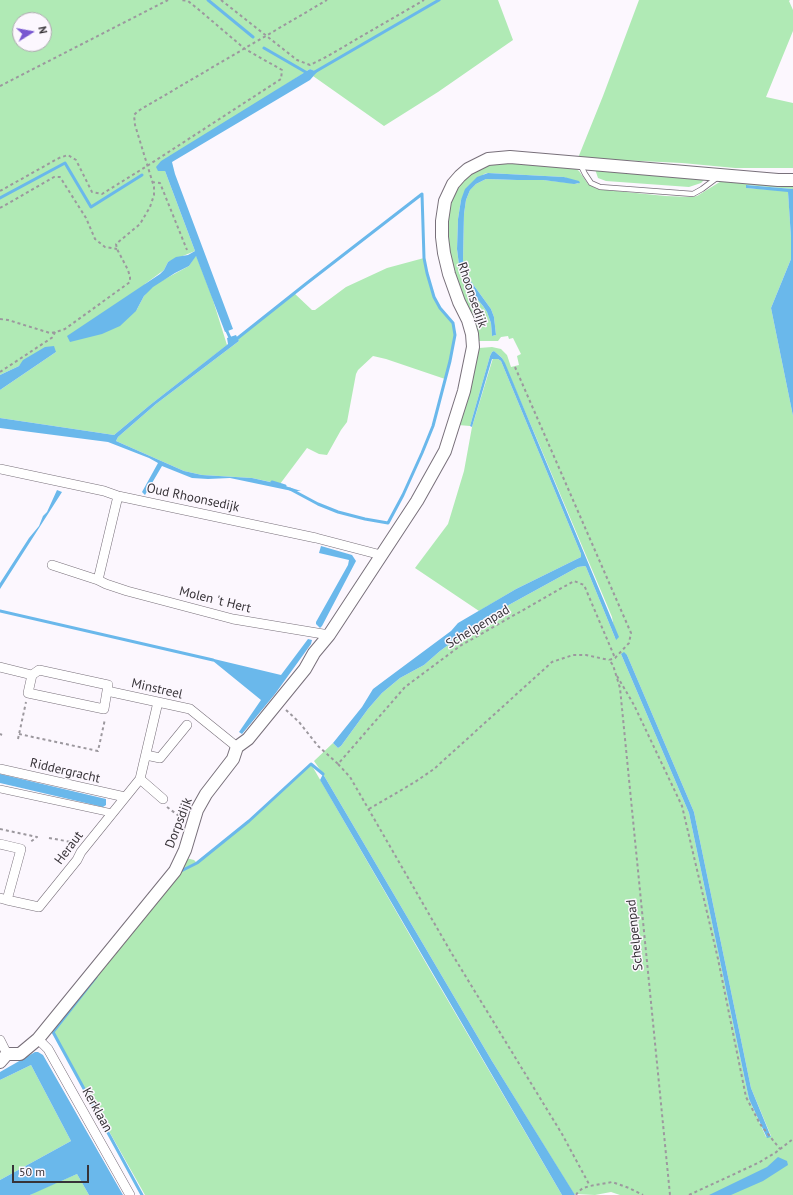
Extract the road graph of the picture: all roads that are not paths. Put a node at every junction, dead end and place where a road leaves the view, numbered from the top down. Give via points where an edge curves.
1 (579, 163) junction
2 (722, 175) junction
3 (793, 180) edge
4 (0, 469) edge
5 (118, 496) junction
6 (381, 556) junction
7 (52, 565) dead end
8 (98, 580) junction
9 (329, 635) junction
10 (0, 667) edge
11 (32, 675) junction
12 (107, 691) junction
13 (158, 702) junction
14 (187, 725) dead end
15 (237, 747) junction
16 (146, 755) junction
17 (0, 769) edge
18 (140, 779) junction
19 (0, 789) edge
20 (125, 797) junction
21 (163, 799) road end
22 (112, 813) junction
23 (0, 844) edge
24 (3, 899) edge
25 (38, 1039) junction
26 (0, 1040) edge
27 (3, 1058) edge
28 (130, 1195) edge

1 - 2 street, Rhoonsedijk
1 - 2 lane via 588,178 600,187 693,194
1 - 6 street, Rhoonsedijk via 510,157 488,159 468,168 450,190 445,201 442,221 444,253 449,274 472,334 472,356 445,451 417,501
2 - 3 street, Rhoonsedijk
4 - 5 street, Oud Rhoonsedijk
5 - 6 street, Oud Rhoonsedijk via 316,538
5 - 8 street
6 - 9 street, Dorpsdijk
7 - 8 street, Molen 't Hert
8 - 9 street, Molen 't Hert via 127,591 233,619
9 - 15 street, Dorpsdijk via 248,739
10 - 11 street, Minstreel
11 - 12 street, Minstreel via 38,670 108,685
11 - 12 street via 28,693 104,709
12 - 13 street, Minstreel
13 - 15 street, Minstreel via 190,709
13 - 16 street, Heraut
14 - 16 street via 160,758
15 - 25 street, Dorpsdijk via 233,759 197,810 185,850 175,871
16 - 18 street, Heraut
17 - 20 street, Riddergracht
18 - 20 street, Heraut
18 - 21 street
19 - 22 street
20 - 22 street, Heraut
22 - 24 street, Heraut via 39,907
23 - 24 street via 21,848
25 - 27 street, Dorpsdijk via 20,1054
25 - 28 street, Kerklaan via 48,1049
26 - 27 street

